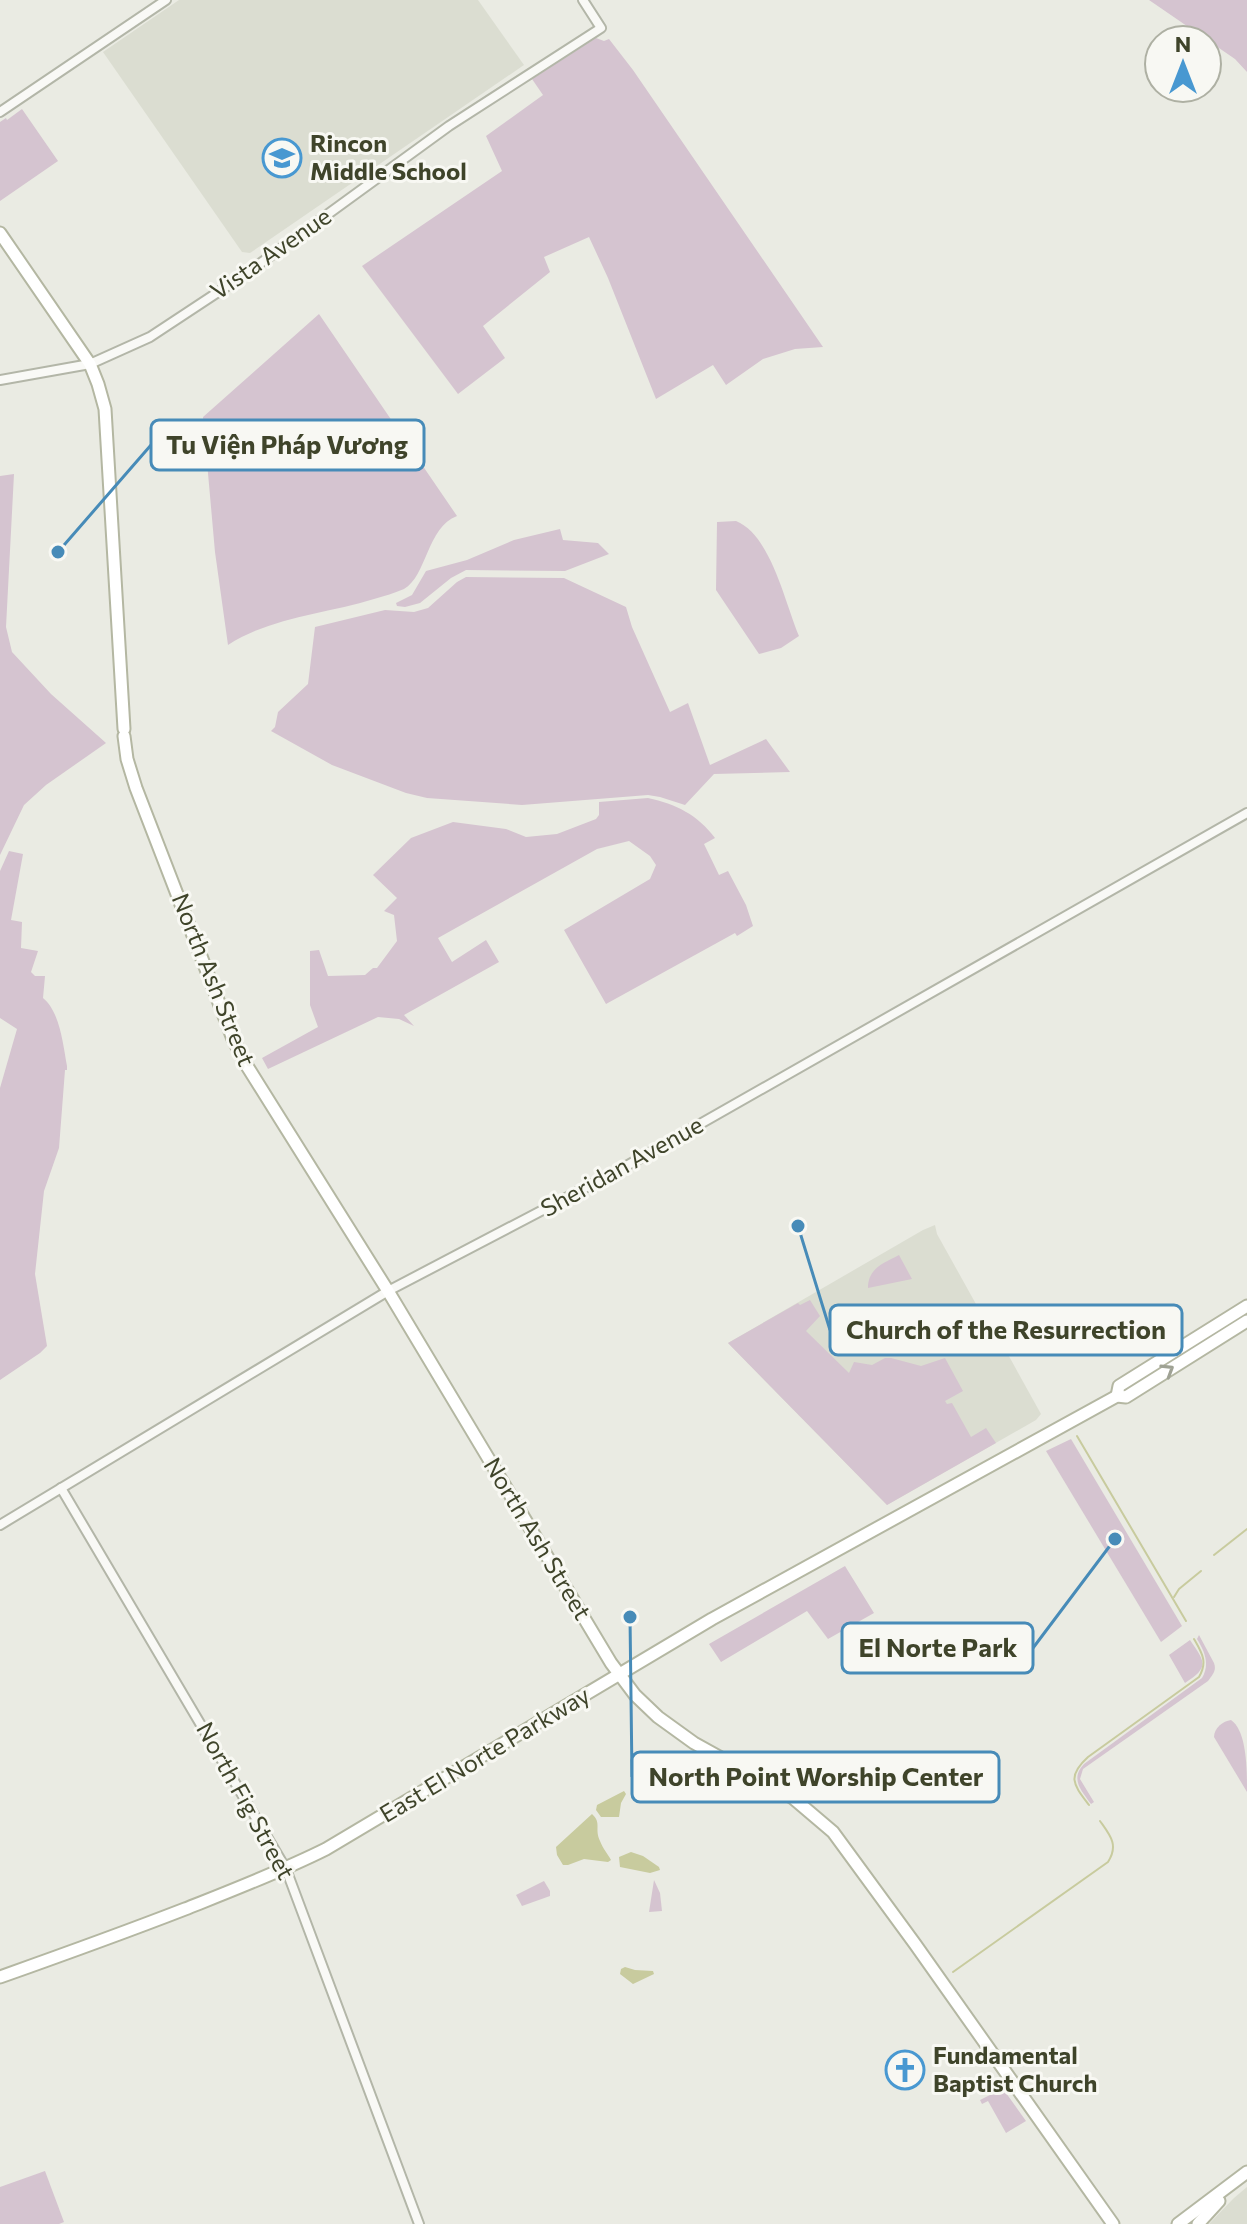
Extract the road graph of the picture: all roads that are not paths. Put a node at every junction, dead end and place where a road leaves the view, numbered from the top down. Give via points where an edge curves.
1 (166, 0) edge
2 (583, 0) edge
3 (0, 112) edge
4 (0, 233) edge
5 (90, 364) junction
6 (0, 380) edge
7 (1247, 813) edge
8 (388, 1291) junction
9 (1247, 1306) edge
10 (1247, 1321) edge
11 (1117, 1396) junction
12 (61, 1488) junction
13 (0, 1525) edge
14 (621, 1674) junction
15 (286, 1869) junction
16 (0, 1977) edge
17 (1242, 2176) edge
18 (419, 2224) edge
19 (1113, 2224) edge
20 (1178, 2224) edge
21 (1198, 2224) edge

1 - 3 street
2 - 5 street, Vista Avenue via 601,28 449,126 150,337
4 - 5 main road, North Ash Street
5 - 6 street, Vista Avenue
5 - 8 main road, North Ash Street via 105,409 124,732 136,788 233,1039
7 - 8 street, Sheridan Avenue via 621,1169
8 - 12 street, Sheridan Avenue
8 - 14 main road, North Ash Street
9 - 11 main road, East El Norte Parkway via 1119,1386
11 -> 10 main road, East El Norte Parkway via 1126,1397
11 - 14 main road, East El Norte Parkway
12 - 13 street, Sheridan Avenue
12 - 15 street, North Fig Street
14 - 15 main road, East El Norte Parkway
14 - 19 main road, North Ash Street via 647,1708 674,1730 793,1798 833,1832
15 - 16 main road, East El Norte Parkway
15 - 18 street, North Fig Street
17 - 20 main road
17 - 21 main road

